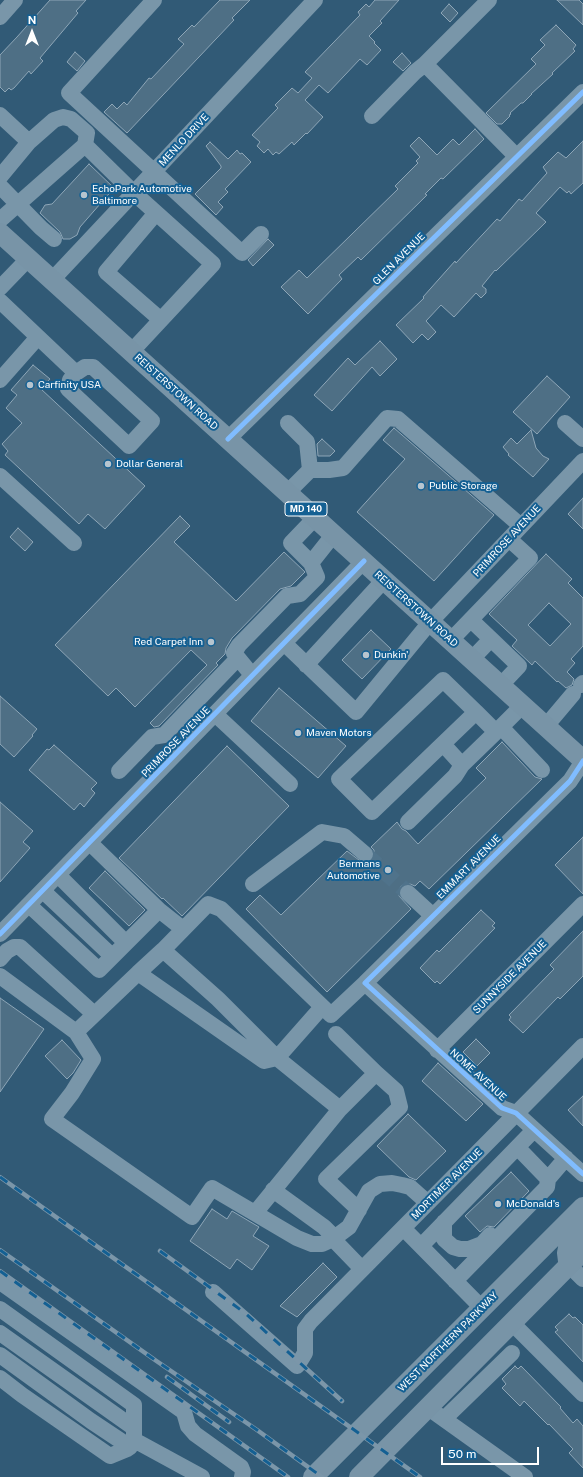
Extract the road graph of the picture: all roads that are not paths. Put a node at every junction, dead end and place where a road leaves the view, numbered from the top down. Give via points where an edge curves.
1 (15, 0) edge
2 (154, 0) edge
3 (315, 0) edge
4 (489, 0) edge
5 (0, 17) edge
6 (425, 64) junction
7 (583, 92) edge
8 (0, 115) edge
9 (372, 116) dead end
10 (29, 142) junction
11 (86, 145) junction
12 (516, 156) junction
13 (154, 172) junction
14 (0, 177) edge
15 (0, 186) edge
16 (134, 193) junction
17 (19, 204) junction
18 (156, 213) junction
19 (0, 220) edge
20 (0, 233) edge
21 (261, 234) dead end
22 (54, 239) dead end
23 (28, 258) junction
24 (52, 280) junction
25 (0, 288) edge
26 (0, 301) edge
27 (161, 320) junction
28 (38, 337) junction
29 (132, 352) junction
30 (76, 374) junction
31 (0, 380) edge
32 (288, 423) dead end
33 (565, 423) dead end
34 (228, 439) junction
35 (583, 439) edge
36 (583, 461) edge
37 (310, 470) junction
38 (0, 476) edge
39 (288, 493) junction
40 (315, 518) junction
41 (521, 526) junction
42 (334, 534) junction
43 (509, 539) junction
44 (74, 544) dead end
45 (364, 561) junction
46 (311, 563) junction
47 (384, 580) junction
48 (471, 620) junction
49 (431, 621) junction
50 (491, 639) junction
51 (451, 640) junction
52 (284, 643) junction
53 (238, 658) junction
54 (472, 659) junction
55 (306, 665) junction
56 (252, 675) junction
57 (501, 685) junction
58 (579, 687) edge
59 (523, 705) junction
60 (476, 712) junction
61 (215, 714) junction
62 (546, 726) junction
63 (498, 730) junction
64 (443, 744) junction
65 (583, 761) edge
66 (462, 765) junction
67 (542, 770) dead end
68 (119, 771) dead end
69 (290, 784) dead end
70 (408, 822) dead end
71 (90, 843) junction
72 (364, 854) tunnel mouth
73 (58, 876) junction
74 (253, 884) dead end
75 (43, 891) junction
76 (408, 893) tunnel mouth
77 (583, 904) edge
78 (29, 905) junction
79 (159, 910) junction
80 (433, 916) junction
81 (183, 929) junction
82 (0, 934) edge
83 (126, 943) junction
84 (163, 950) junction
85 (112, 956) junction
86 (0, 959) edge
87 (138, 973) junction
88 (0, 976) edge
89 (365, 983) junction
90 (322, 1006) junction
91 (94, 1014) junction
92 (76, 1032) junction
93 (336, 1034) dead end
94 (583, 1046) edge
95 (437, 1050) junction
96 (277, 1058) junction
97 (376, 1073) junction
98 (340, 1109) junction
99 (516, 1113) junction
100 (534, 1130) junction
101 (518, 1148) junction
102 (566, 1158) junction
103 (583, 1174) edge
104 (548, 1179) junction
105 (273, 1190) junction
106 (535, 1200) junction
107 (428, 1203) junction
108 (583, 1207) edge
109 (359, 1210) junction
110 (255, 1213) junction
111 (444, 1222) junction
112 (403, 1228) junction
113 (583, 1232) edge
114 (333, 1239) junction
115 (421, 1246) junction
116 (583, 1251) edge
117 (569, 1265) junction
118 (362, 1269) junction
119 (583, 1279) edge
120 (455, 1281) junction
121 (0, 1282) edge
122 (213, 1292) dead end
123 (482, 1308) junction
124 (0, 1309) edge
125 (512, 1323) junction
126 (0, 1333) edge
127 (512, 1353) dead end
128 (0, 1355) edge
129 (0, 1378) edge
130 (583, 1394) edge
131 (427, 1407) junction
132 (444, 1419) junction
133 (133, 1438) junction
134 (202, 1477) edge
135 (242, 1477) edge
136 (313, 1477) edge
137 (359, 1477) edge
138 (525, 1477) edge

1 - 5 street
2 - 13 street via 69,93
3 - 13 street, MENLO DRIVE
4 - 6 street
6 - 9 street
6 - 12 street
7 - 12 street, GLEN AVENUE
8 - 10 street
10 - 11 street via 54,120 63,117 71,119 87,133
10 - 14 street
11 - 16 street
11 - 17 street
12 - 34 street, GLEN AVENUE
13 - 16 street, MENLO DRIVE
13 - 21 street via 242,253
15 - 17 street
16 - 18 street
16 - 24 street, MENLO DRIVE
17 - 19 street
17 - 22 street
18 - 27 street via 106,272
18 - 27 street via 213,264
20 - 23 main road, REISTERSTOWN ROAD / MD 140
23 - 24 main road, REISTERSTOWN ROAD / MD 140
23 - 25 street
24 - 29 main road, REISTERSTOWN ROAD / MD 140
26 - 28 street
27 - 29 street
28 - 30 street
28 - 31 street
29 - 34 main road, REISTERSTOWN ROAD / MD 140
30 - 30 street via 85,367 93,367 152,421 129,446 68,389 70,380
32 - 37 street via 307,442
33 - 35 street
34 - 39 main road, REISTERSTOWN ROAD / MD 140
36 - 41 street, PRIMROSE AVENUE
37 - 39 street
37 - 41 street via 343,468 387,418 398,419
38 - 44 street
39 - 40 main road, REISTERSTOWN ROAD / MD 140
40 - 42 main road, REISTERSTOWN ROAD / MD 140
40 - 46 street via 291,543
41 - 43 street, PRIMROSE AVENUE
42 - 45 main road, REISTERSTOWN ROAD / MD 140
42 - 46 street
43 - 48 street via 530,558
43 - 49 street, PRIMROSE AVENUE
45 - 47 main road, REISTERSTOWN ROAD / MD 140
45 - 52 street, PRIMROSE AVENUE
46 - 53 street via 317,577 300,594 287,596 282,601 240,645 234,653
47 - 49 main road, REISTERSTOWN ROAD / MD 140
47 - 55 street
48 - 50 street
48 - 51 street
49 - 51 main road, REISTERSTOWN ROAD / MD 140
49 - 55 street, PRIMROSE AVENUE via 356,712
50 - 54 street
50 - 57 street via 519,666
51 - 54 main road, REISTERSTOWN ROAD / MD 140
52 - 55 street
52 - 56 street, PRIMROSE AVENUE
53 - 56 street
53 - 68 street via 164,735 152,737
54 - 57 main road, REISTERSTOWN ROAD / MD 140
56 - 61 street, PRIMROSE AVENUE
57 - 59 main road, REISTERSTOWN ROAD / MD 140
58 - 62 street
59 - 62 main road, REISTERSTOWN ROAD / MD 140
59 - 63 street
60 - 63 street
60 - 64 street
60 - 64 street via 443,680 339,779 372,812
61 - 69 street
61 - 71 street, PRIMROSE AVENUE
62 - 65 main road, REISTERSTOWN ROAD / MD 140
63 - 66 street
63 - 67 street
64 - 66 street
65 - 80 street, EMMART AVENUE via 570,781
66 - 70 street via 455,776
71 - 73 street, PRIMROSE AVENUE
71 - 79 street
72 - 74 street via 344,836 322,832
73 - 75 street, PRIMROSE AVENUE
73 - 83 street
75 - 78 street, PRIMROSE AVENUE
75 - 85 street
76 - 80 street
77 - 95 street, SUNNYSIDE AVENUE
78 - 82 street, PRIMROSE AVENUE
78 - 85 street via 99,970
79 - 81 street
79 - 83 street
80 - 89 street, EMMART AVENUE
81 - 84 street
81 - 90 street via 208,904 220,909
83 - 85 street
84 - 87 street
84 - 96 street via 218,999
86 - 91 street via 7,951 20,947
87 - 91 street
87 - 96 street via 264,1061
88 - 92 street
89 - 90 street, EMMART AVENUE via 331,1015
89 - 95 street, NOME AVENUE
90 - 96 street
91 - 92 street
92 - 110 street via 93,1059 52,1119 192,1217 212,1188
93 - 97 street
94 - 99 street, MORTIMER AVENUE
95 - 99 street, NOME AVENUE via 502,1108
96 - 98 street
97 - 98 street
97 - 109 street via 396,1091 400,1107 326,1179
98 - 105 street
99 - 100 street, NOME AVENUE
99 - 107 street, MORTIMER AVENUE
100 - 101 street
100 - 102 street, NOME AVENUE
101 - 104 street
101 - 111 street
102 - 103 street, NOME AVENUE
102 - 104 street
104 - 106 street via 547,1187
105 - 110 street
105 - 114 street via 324,1227
106 - 111 street via 526,1199 482,1244 469,1249 453,1247 444,1239
106 - 120 street
107 - 109 street via 410,1187 392,1183 380,1184 369,1191 362,1200
107 - 112 street, MORTIMER AVENUE
108 - 123 main road, WEST NORTHERN PARKWAY
109 - 114 street via 349,1227
110 - 114 street via 312,1244 322,1244
111 - 115 street
112 - 115 street
112 - 118 street, MORTIMER AVENUE
113 - 117 main road via 568,1248
114 - 118 street
115 - 120 street
116 - 117 main road
117 - 119 street
117 - 125 main road
118 - 122 street, MORTIMER AVENUE via 305,1329 305,1353 297,1366
120 - 123 street
121 - 135 street via 184,1412 188,1426 195,1434 241,1467
123 - 136 main road, WEST NORTHERN PARKWAY
124 - 133 street via 134,1405
125 - 130 street
125 - 131 main road
126 - 133 street
127 - 132 street
128 - 133 street via 91,1421
129 - 133 street via 110,1456 122,1452
131 - 132 street
131 - 137 main road
132 - 138 street
133 - 134 street

